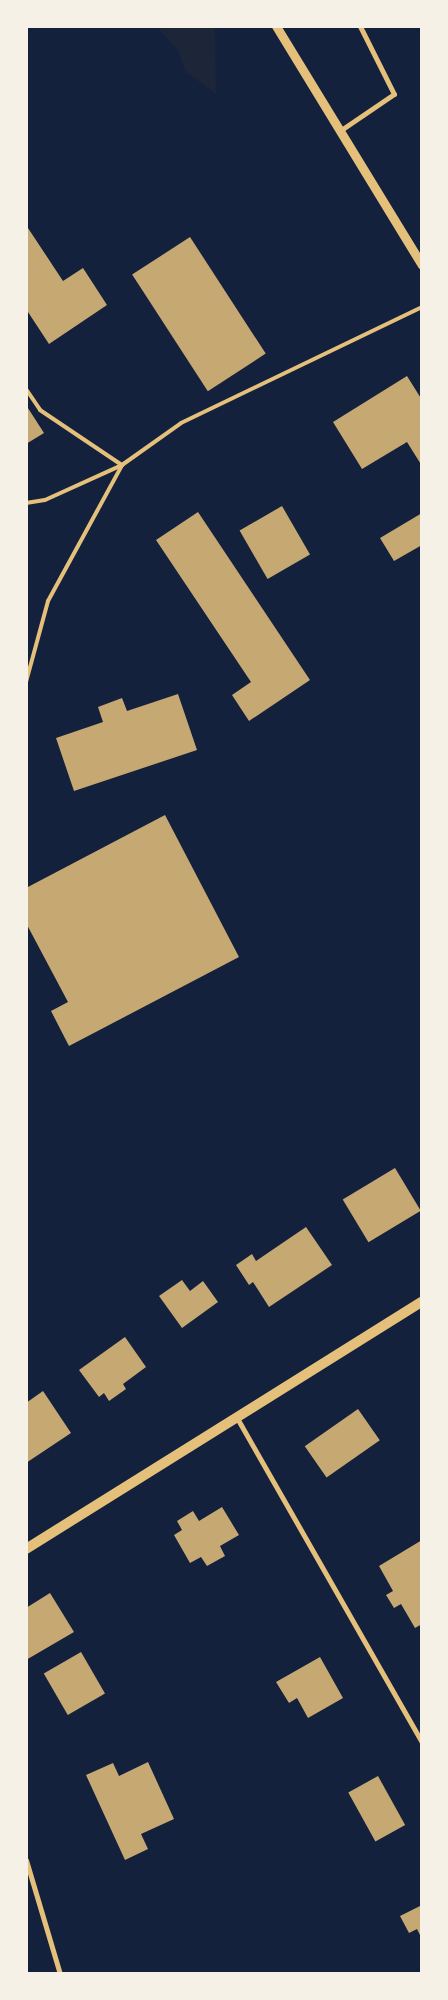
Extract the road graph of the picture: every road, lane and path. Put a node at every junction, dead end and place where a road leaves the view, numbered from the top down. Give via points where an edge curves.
1 (276, 26) edge
2 (360, 26) edge
3 (341, 130) junction
4 (422, 265) edge
5 (422, 307) edge
6 (26, 389) edge
7 (122, 465) junction
8 (26, 503) edge
9 (26, 682) edge
10 (422, 1302) edge
11 (238, 1418) junction
12 (26, 1549) edge
13 (422, 1742) edge
14 (26, 1860) edge
15 (60, 1974) edge

1 - 3 street
2 - 3 street via 394,94
3 - 4 street
5 - 7 lane via 181,423
6 - 7 lane via 40,410
7 - 8 lane via 45,500
7 - 9 lane via 48,601
10 - 11 main road
11 - 12 main road
11 - 13 street
14 - 15 street

